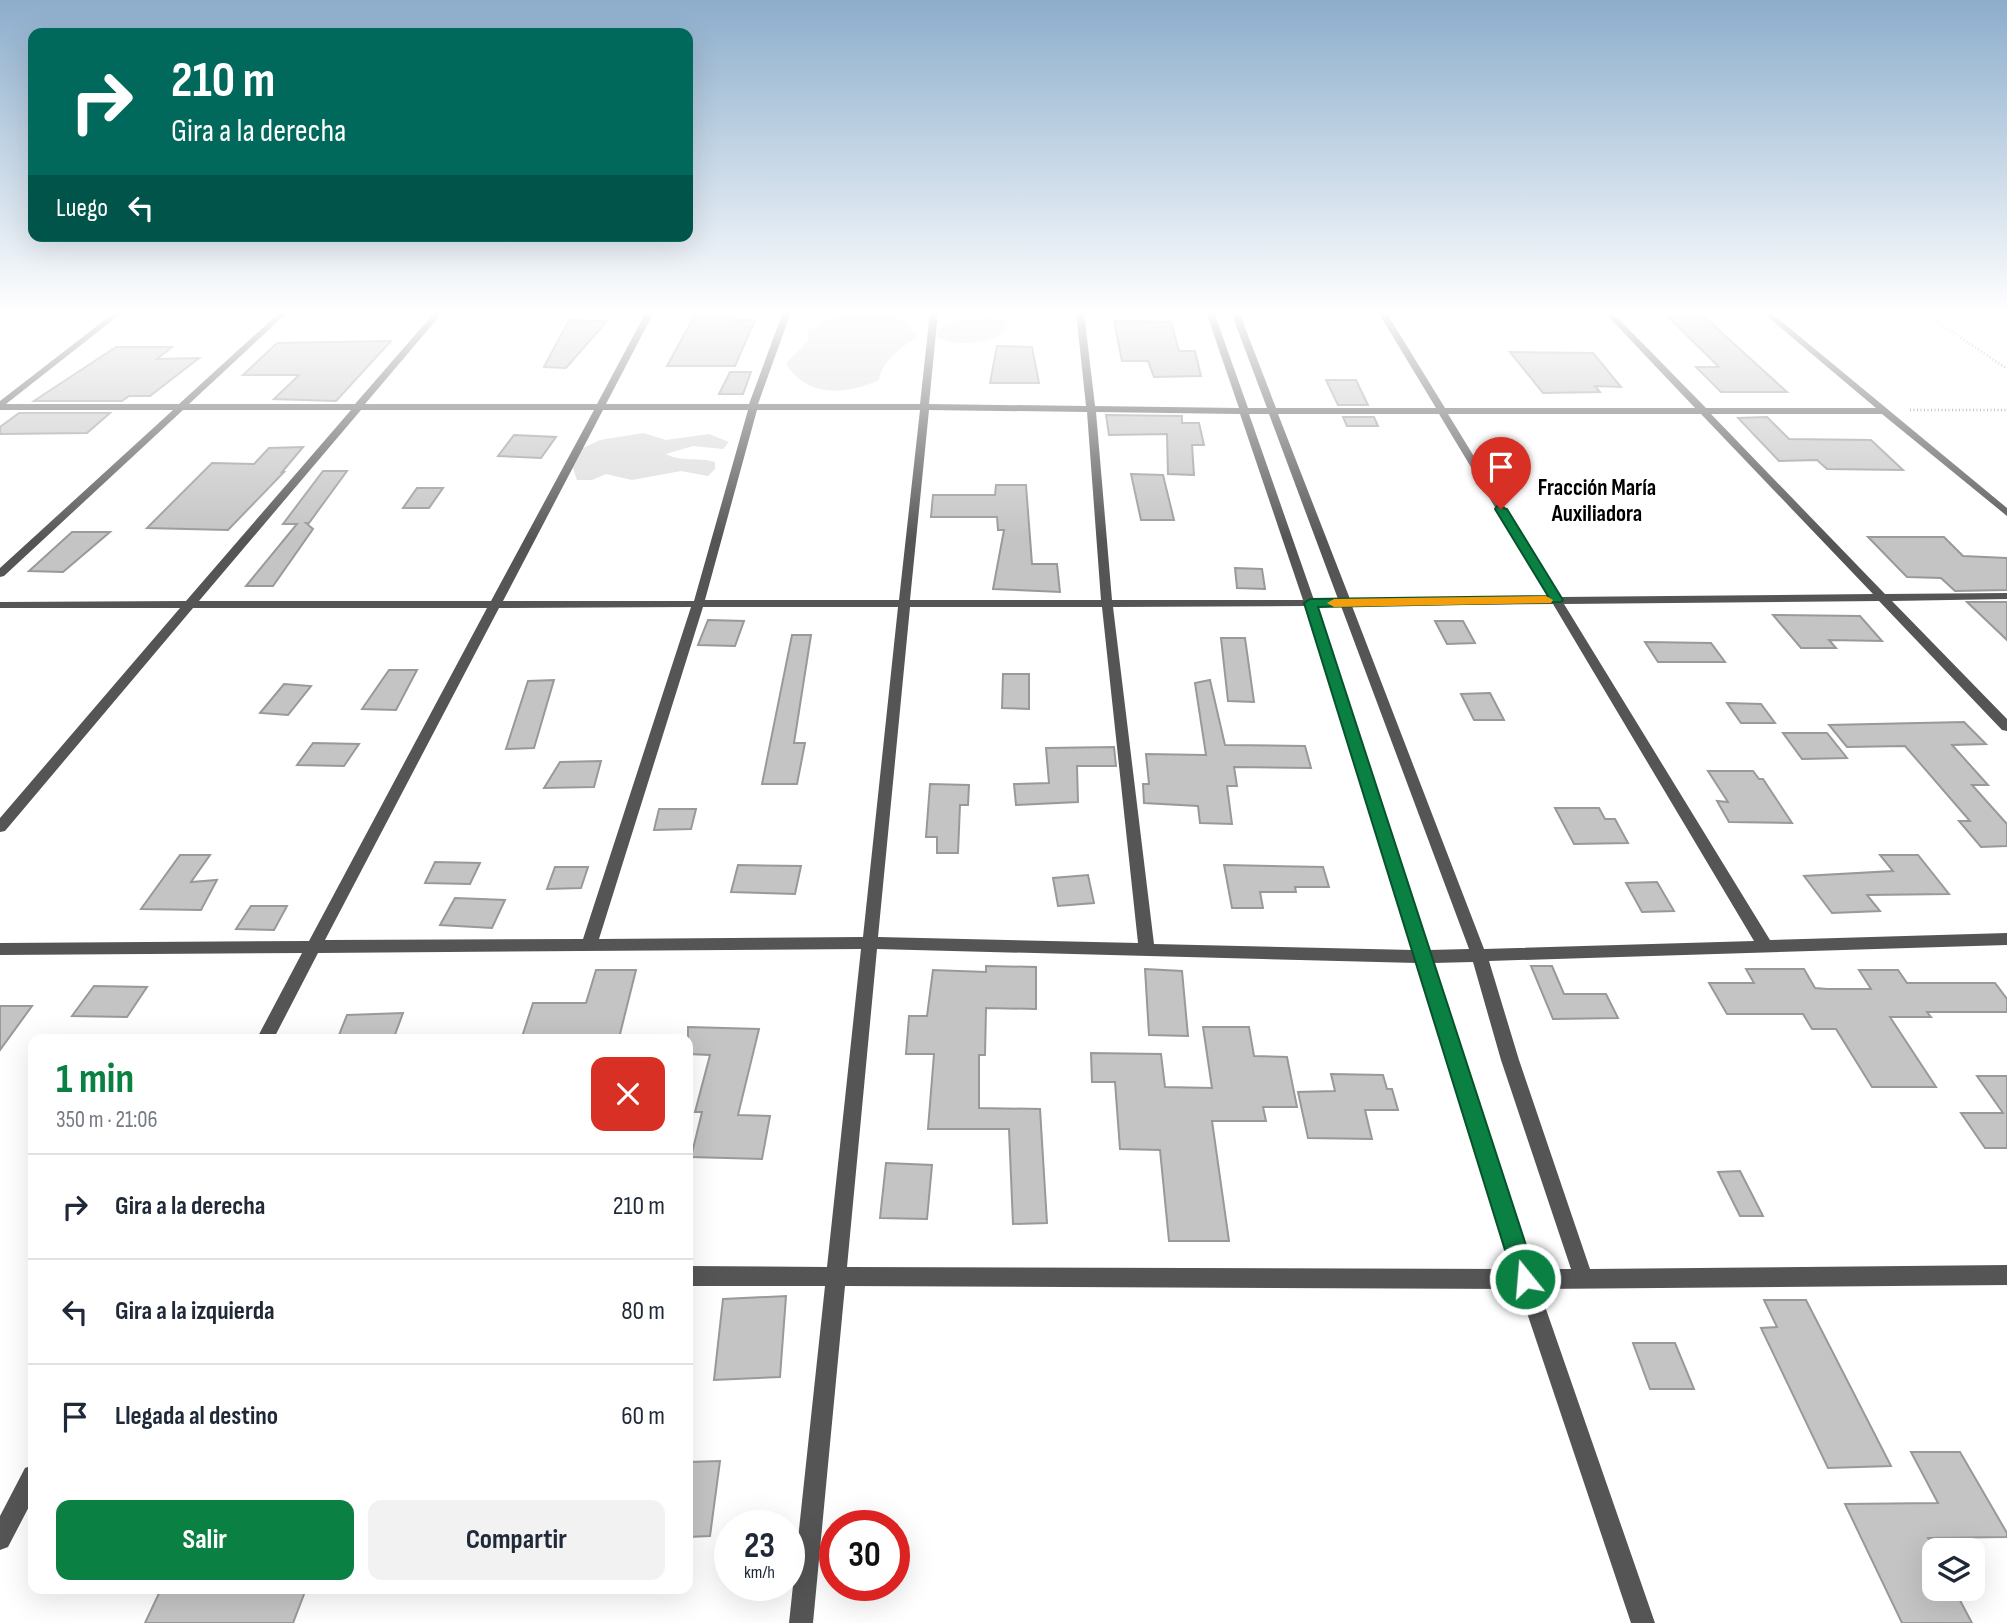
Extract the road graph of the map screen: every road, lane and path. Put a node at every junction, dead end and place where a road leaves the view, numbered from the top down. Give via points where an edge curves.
1 (23, 388) edge
2 (204, 388) edge
3 (374, 388) edge
4 (609, 388) edge
5 (760, 388) edge
6 (926, 388) edge
7 (1089, 388) edge
8 (1234, 388) edge
9 (1264, 388) edge
10 (1428, 388) edge
11 (1681, 388) edge
12 (1856, 388) edge
13 (0, 406) edge
14 (184, 407) junction
15 (357, 407) junction
16 (599, 407) junction
17 (753, 407) junction
18 (924, 407) junction
19 (1091, 410) junction
20 (1703, 410) junction
21 (2007, 410) edge
22 (1242, 411) junction
23 (1273, 411) junction
24 (1884, 411) junction
25 (1443, 412) junction
26 (2007, 513) edge
27 (0, 574) edge
28 (1882, 596) junction
29 (2007, 596) edge
30 (1556, 600) junction
31 (1107, 603) junction
32 (1310, 603) junction
33 (1346, 603) junction
34 (495, 604) junction
35 (904, 604) junction
36 (190, 605) junction
37 (698, 605) junction
38 (0, 606) edge
39 (2007, 727) edge
40 (0, 827) edge
41 (2006, 940) edge
42 (870, 943) junction
43 (589, 945) junction
44 (313, 947) junction
45 (1766, 947) junction
46 (0, 949) edge
47 (1147, 950) junction
48 (1479, 956) junction
49 (1424, 957) junction
50 (267, 1034) edge
51 (2007, 1275) edge
52 (693, 1276) edge
53 (836, 1276) junction
54 (1525, 1279) junction
55 (1584, 1279) junction
56 (28, 1486) edge
57 (0, 1539) edge
58 (801, 1623) edge
59 (1643, 1623) edge

1 - 13 street
2 - 14 street
3 - 15 street
4 - 16 street
5 - 17 street
6 - 18 street
7 - 19 street
8 - 22 street
9 - 23 street
10 - 25 street
11 - 20 street
12 - 24 street
13 - 14 street
14 - 15 street
14 - 27 street
15 - 16 street
15 - 36 street
16 - 17 street
16 - 34 street
17 - 18 street
17 - 37 street
18 - 19 street
18 - 35 street
19 - 22 street
19 - 31 street
20 - 24 street
20 - 25 street
20 - 28 street
21 - 24 path
22 - 23 street
22 - 32 street
23 - 25 street
23 - 33 street
24 - 26 street
25 - 30 street
28 - 29 street
28 - 30 street
28 - 39 street
30 - 33 street
30 - 45 street
31 - 32 street
31 - 35 street
31 - 47 street
32 - 33 street
32 - 49 street
33 - 48 street
34 - 36 street
34 - 37 street
34 - 44 street
35 - 37 street
35 - 42 street
36 - 38 street
36 - 40 street
37 - 43 street
41 - 45 street
42 - 43 street
42 - 47 street
42 - 53 street
43 - 44 street
44 - 46 street
44 - 50 street
45 - 48 street
47 - 49 street
48 - 49 street
48 - 55 street
49 - 54 street
51 - 55 street
52 - 53 street
53 - 54 street
53 - 58 street
54 - 55 street
54 - 59 street
56 - 57 street

